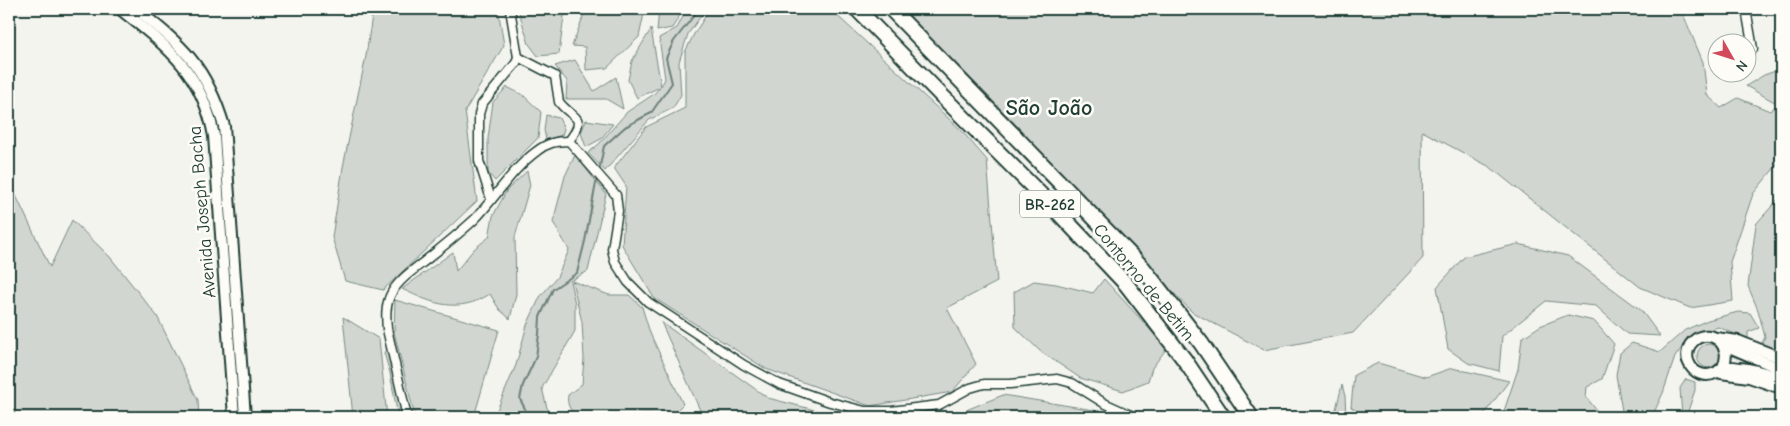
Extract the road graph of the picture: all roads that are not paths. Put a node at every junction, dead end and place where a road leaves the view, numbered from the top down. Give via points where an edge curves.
1 (120, 9) edge
2 (136, 9) edge
3 (510, 9) edge
4 (857, 9) edge
5 (891, 9) edge
6 (1746, 9) edge
7 (1751, 32) edge
8 (518, 57) junction
9 (569, 141) junction
10 (491, 199) junction
11 (1714, 337) junction
12 (1722, 344) junction
13 (1781, 358) edge
14 (1781, 369) edge
15 (1720, 370) junction
16 (1781, 378) edge
17 (1781, 388) edge
18 (234, 417) edge
19 (245, 417) edge
20 (407, 417) edge
21 (1134, 417) edge
22 (1223, 417) edge
23 (1251, 417) edge

1 - 18 main road, Avenida Joseph Bacha via 179,60 202,95 211,118
2 - 19 main road, Avenida Joseph Bacha via 174,39 195,62 209,86 224,126
3 - 8 street
4 - 22 highway, Contorno de Betim / BR-262 via 1126,284 1184,359
5 - 23 highway, Contorno de Betim / BR-262 via 1143,268 1202,343
6 - 7 street
8 - 9 street via 555,76 559,102 578,121
8 - 10 street via 482,104 479,114 479,161
9 - 10 street via 553,142 537,151
9 - 21 street via 616,195 618,211 612,249 615,262 628,282 648,302 779,384 865,412 939,405 984,384 1058,379 1072,383
10 - 20 street via 452,240 399,283 389,299 387,330
11 - 12 main road
11 - 13 main road via 1738,341
11 - 15 main road via 1695,340 1687,355 1689,365 1698,373 1709,375
12 - 14 main road
12 - 15 main road via 1726,355
15 - 16 main road via 1762,371
15 - 17 main road

